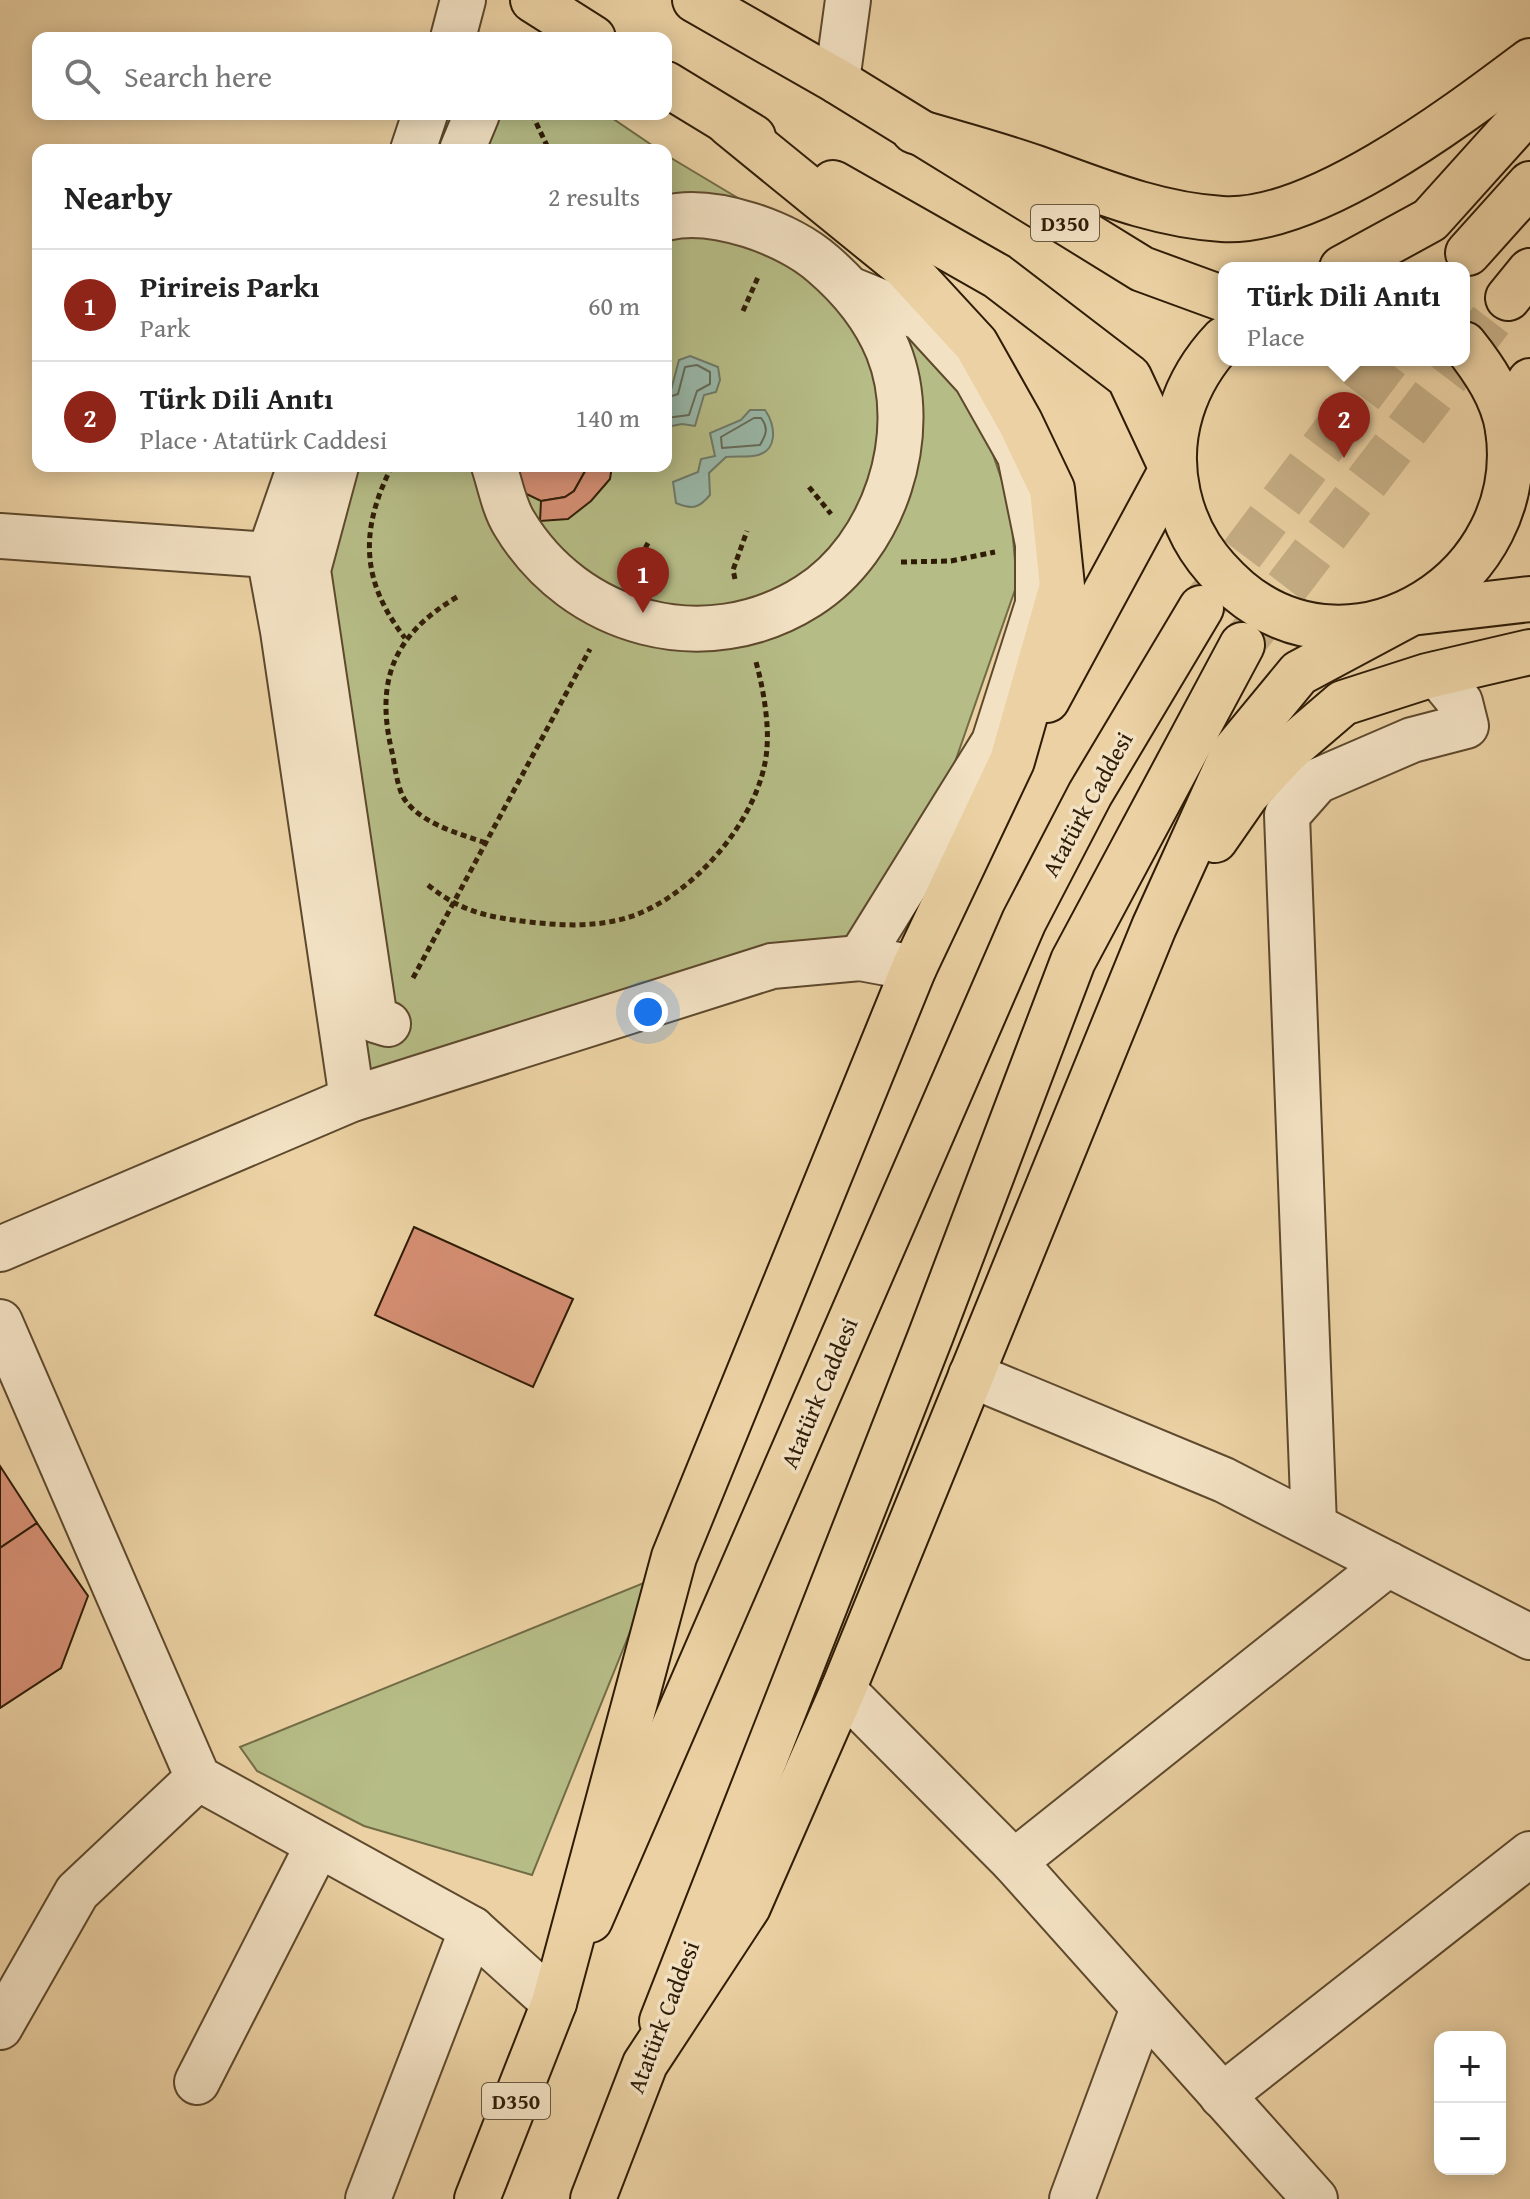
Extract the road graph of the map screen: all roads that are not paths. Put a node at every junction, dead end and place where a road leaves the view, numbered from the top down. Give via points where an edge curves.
1 (463, 0) edge
2 (533, 0) edge
3 (695, 0) edge
4 (848, 0) edge
5 (455, 32) edge
6 (584, 32) edge
7 (1530, 61) edge
8 (837, 81) junction
9 (672, 88) edge
10 (1530, 109) edge
11 (423, 120) edge
12 (474, 120) edge
13 (729, 124) junction
14 (914, 131) junction
15 (415, 144) edge
16 (464, 144) edge
17 (1530, 184) edge
18 (672, 218) edge
19 (1468, 253) dead end
20 (1353, 262) edge
21 (854, 291) junction
22 (1218, 297) edge
23 (1218, 345) edge
24 (1470, 351) edge
25 (1530, 381) edge
26 (1508, 429) junction
27 (1172, 469) junction
28 (1530, 470) edge
29 (298, 472) edge
30 (334, 472) edge
31 (496, 472) edge
32 (0, 536) edge
33 (269, 555) junction
34 (1530, 599) edge
35 (1201, 608) tunnel mouth
36 (1411, 613) junction
37 (1242, 645) tunnel mouth
38 (1530, 652) edge
39 (1437, 674) junction
40 (1012, 761) junction
41 (1154, 927) junction
42 (860, 958) junction
43 (914, 968) junction
44 (388, 1024) road end
45 (352, 1099) junction
46 (0, 1249) edge
47 (0, 1322) edge
48 (971, 1375) junction
49 (1314, 1525) junction
50 (1388, 1564) junction
51 (1530, 1637) edge
52 (843, 1690) junction
53 (198, 1778) junction
54 (318, 1845) junction
55 (1530, 1854) edge
56 (1014, 1862) junction
57 (472, 1929) junction
58 (554, 2003) junction
59 (1143, 2008) junction
60 (3, 2012) edge
61 (645, 2064) junction
62 (197, 2082) dead end
63 (1222, 2096) junction
64 (368, 2199) edge
65 (477, 2199) edge
66 (593, 2199) edge
67 (1072, 2199) edge
68 (1315, 2199) edge

1 - 5 street
2 - 6 main road
3 - 8 main road, D350
4 - 8 street
7 - 14 main road via 1469,107 1338,187 1281,212 1224,220 1146,208
8 - 14 main road, D350
9 - 13 main road
10 - 20 main road via 1430,220
11 - 15 street
12 - 16 street
13 - 27 main road via 997,276 1129,377
13 - 40 main road via 906,268 976,344 1052,489 1062,586
14 - 22 main road, D350 via 1142,269
17 - 19 main road
18 - 21 street via 741,221 803,246
21 - 31 street via 888,351 902,419 891,488 859,549 809,596 746,624 677,630 610,612 554,575 513,522
21 - 42 street via 921,318 976,378 1020,456 1038,559 1038,604 994,742
23 - 27 main road via 1202,362 1178,413
24 - 26 main road via 1489,375
25 - 26 main road
26 - 28 main road
26 - 36 main road via 1509,485 1491,538 1457,583
27 - 36 main road via 1185,522 1213,569 1254,604 1304,624 1358,627
27 - 40 main road
29 - 33 street
30 - 44 street via 308,570 375,1020
32 - 33 street
33 - 45 street
34 - 36 main road
35 - 58 main road, Atatürk Caddesi via 1090,794 1024,921
36 - 41 main road via 1299,673 1233,753
37 - 61 main road, Atatürk Caddesi via 1073,961
38 - 39 main road
39 - 41 main road via 1343,703 1287,751 1247,794
39 - 49 street via 1460,702 1466,726 1412,740 1317,781 1287,815
40 - 43 main road
41 - 48 main road
42 - 43 street
42 - 45 street via 772,966
43 - 58 main road via 674,1557
45 - 46 street
47 - 53 street
48 - 49 street via 1224,1480
48 - 52 main road
49 - 50 street
50 - 51 street
50 - 56 street
52 - 56 street
52 - 61 main road via 748,1907
53 - 54 street
53 - 60 street via 77,1892
54 - 57 street
54 - 62 street
55 - 63 street
56 - 59 street
57 - 58 street
57 - 64 street
58 - 65 main road, Atatürk Caddesi / D350
59 - 63 street
59 - 67 street
61 - 66 main road, Atatürk Caddesi
63 - 68 street

